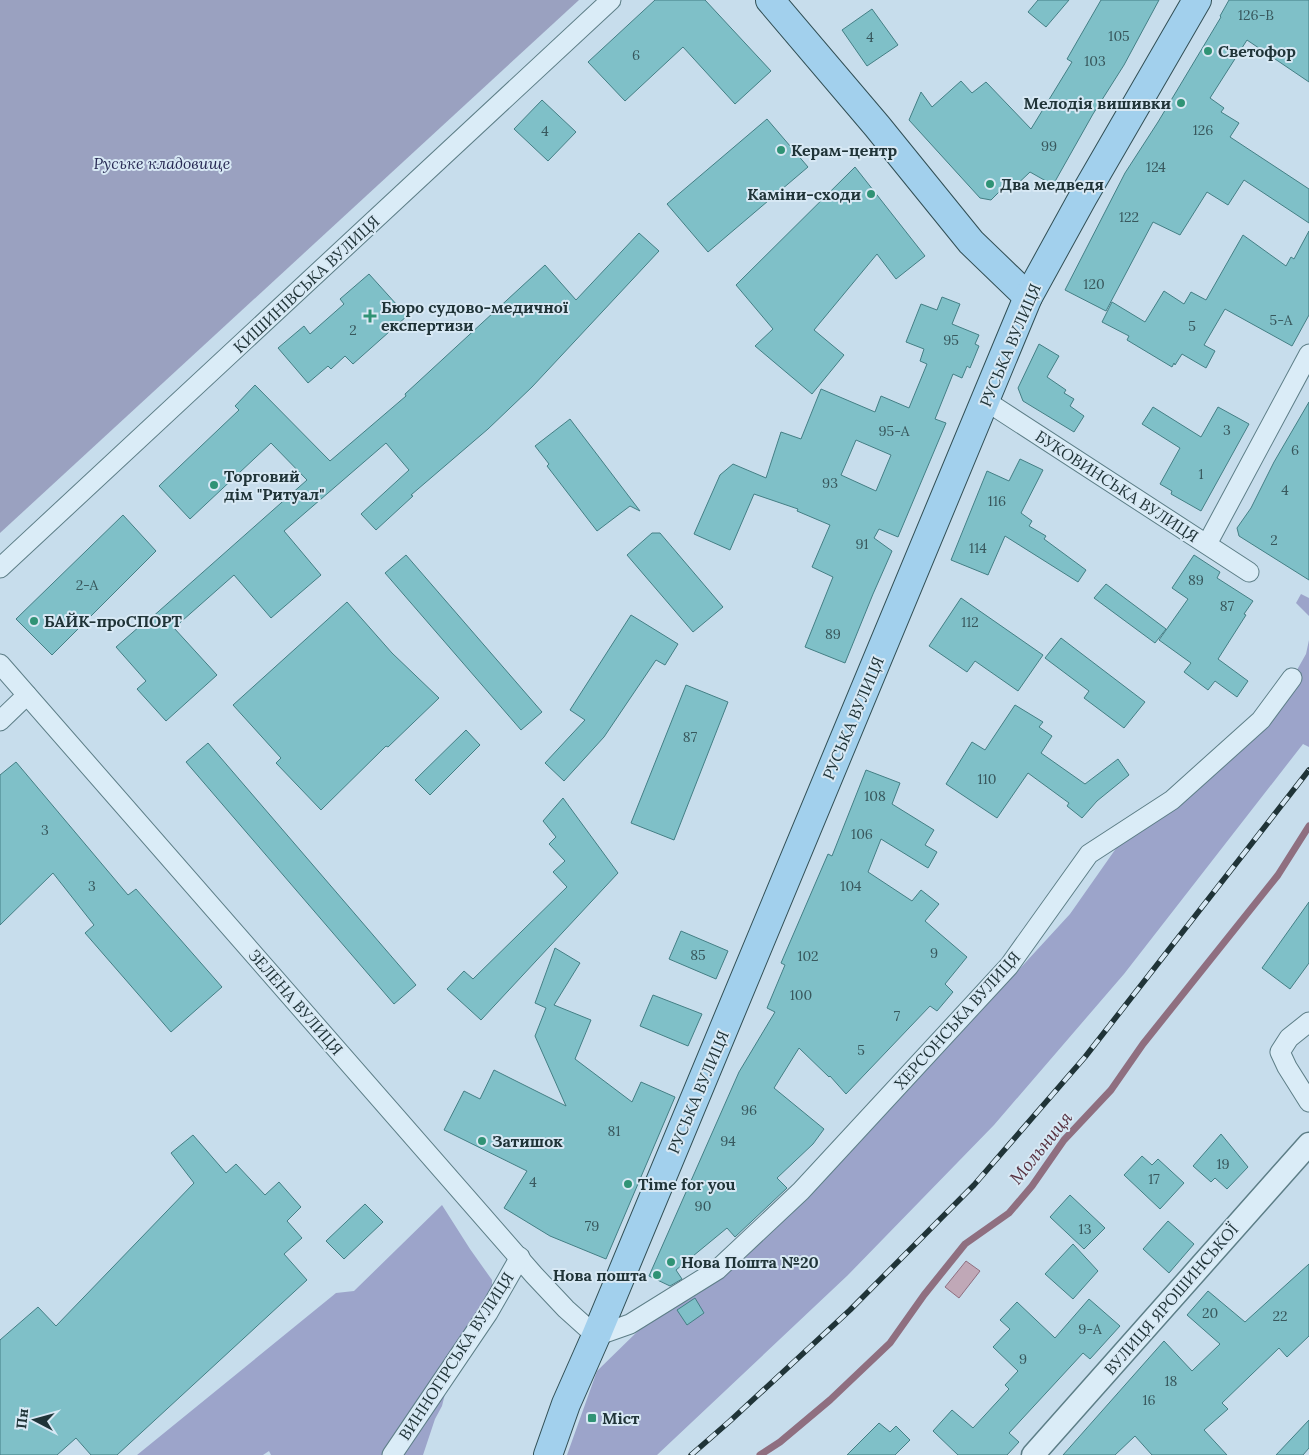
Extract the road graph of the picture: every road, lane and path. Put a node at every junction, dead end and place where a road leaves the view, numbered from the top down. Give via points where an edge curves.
1 (611, 0) edge
2 (770, 0) edge
3 (1197, 0) edge
4 (1028, 297) junction
5 (1309, 354) edge
6 (986, 401) junction
7 (1207, 544) junction
8 (0, 568) edge
9 (1249, 572) dead end
10 (0, 664) edge
11 (1292, 678) dead end
12 (27, 695) junction
13 (0, 721) edge
14 (1309, 1022) edge
15 (1309, 1102) edge
16 (1309, 1144) edge
17 (520, 1257) junction
18 (596, 1336) junction
19 (392, 1455) edge
20 (548, 1455) edge
21 (1033, 1455) edge

1 - 8 street, КИШИНІВСЬКА ВУЛИЦЯ
2 - 4 main road via 971,242
3 - 4 main road, РУСЬКА ВУЛИЦЯ
4 - 6 main road, РУСЬКА ВУЛИЦЯ
5 - 7 street
6 - 7 street, БУКОВИНСЬКА ВУЛИЦЯ
6 - 18 main road, РУСЬКА ВУЛИЦЯ
7 - 9 street, БУКОВИНСЬКА ВУЛИЦЯ
10 - 12 street, ЗЕЛЕНА ВУЛИЦЯ
11 - 18 street, ХЕРСОНСЬКА ВУЛИЦЯ via 1261,720 1172,800 1088,854 1009,966 801,1191 717,1270 630,1324
12 - 13 street
12 - 17 street, ЗЕЛЕНА ВУЛИЦЯ
14 - 15 street via 1289,1038 1280,1052
16 - 21 street, ВУЛИЦЯ ЯРОШИНСЬКОЇ
17 - 18 street, ЗЕЛЕНА ВУЛИЦЯ via 566,1309
17 - 19 street, ВИННОГІРСЬКА ВУЛИЦЯ via 488,1313
18 - 20 main road, РУСЬКА ВУЛИЦЯ

